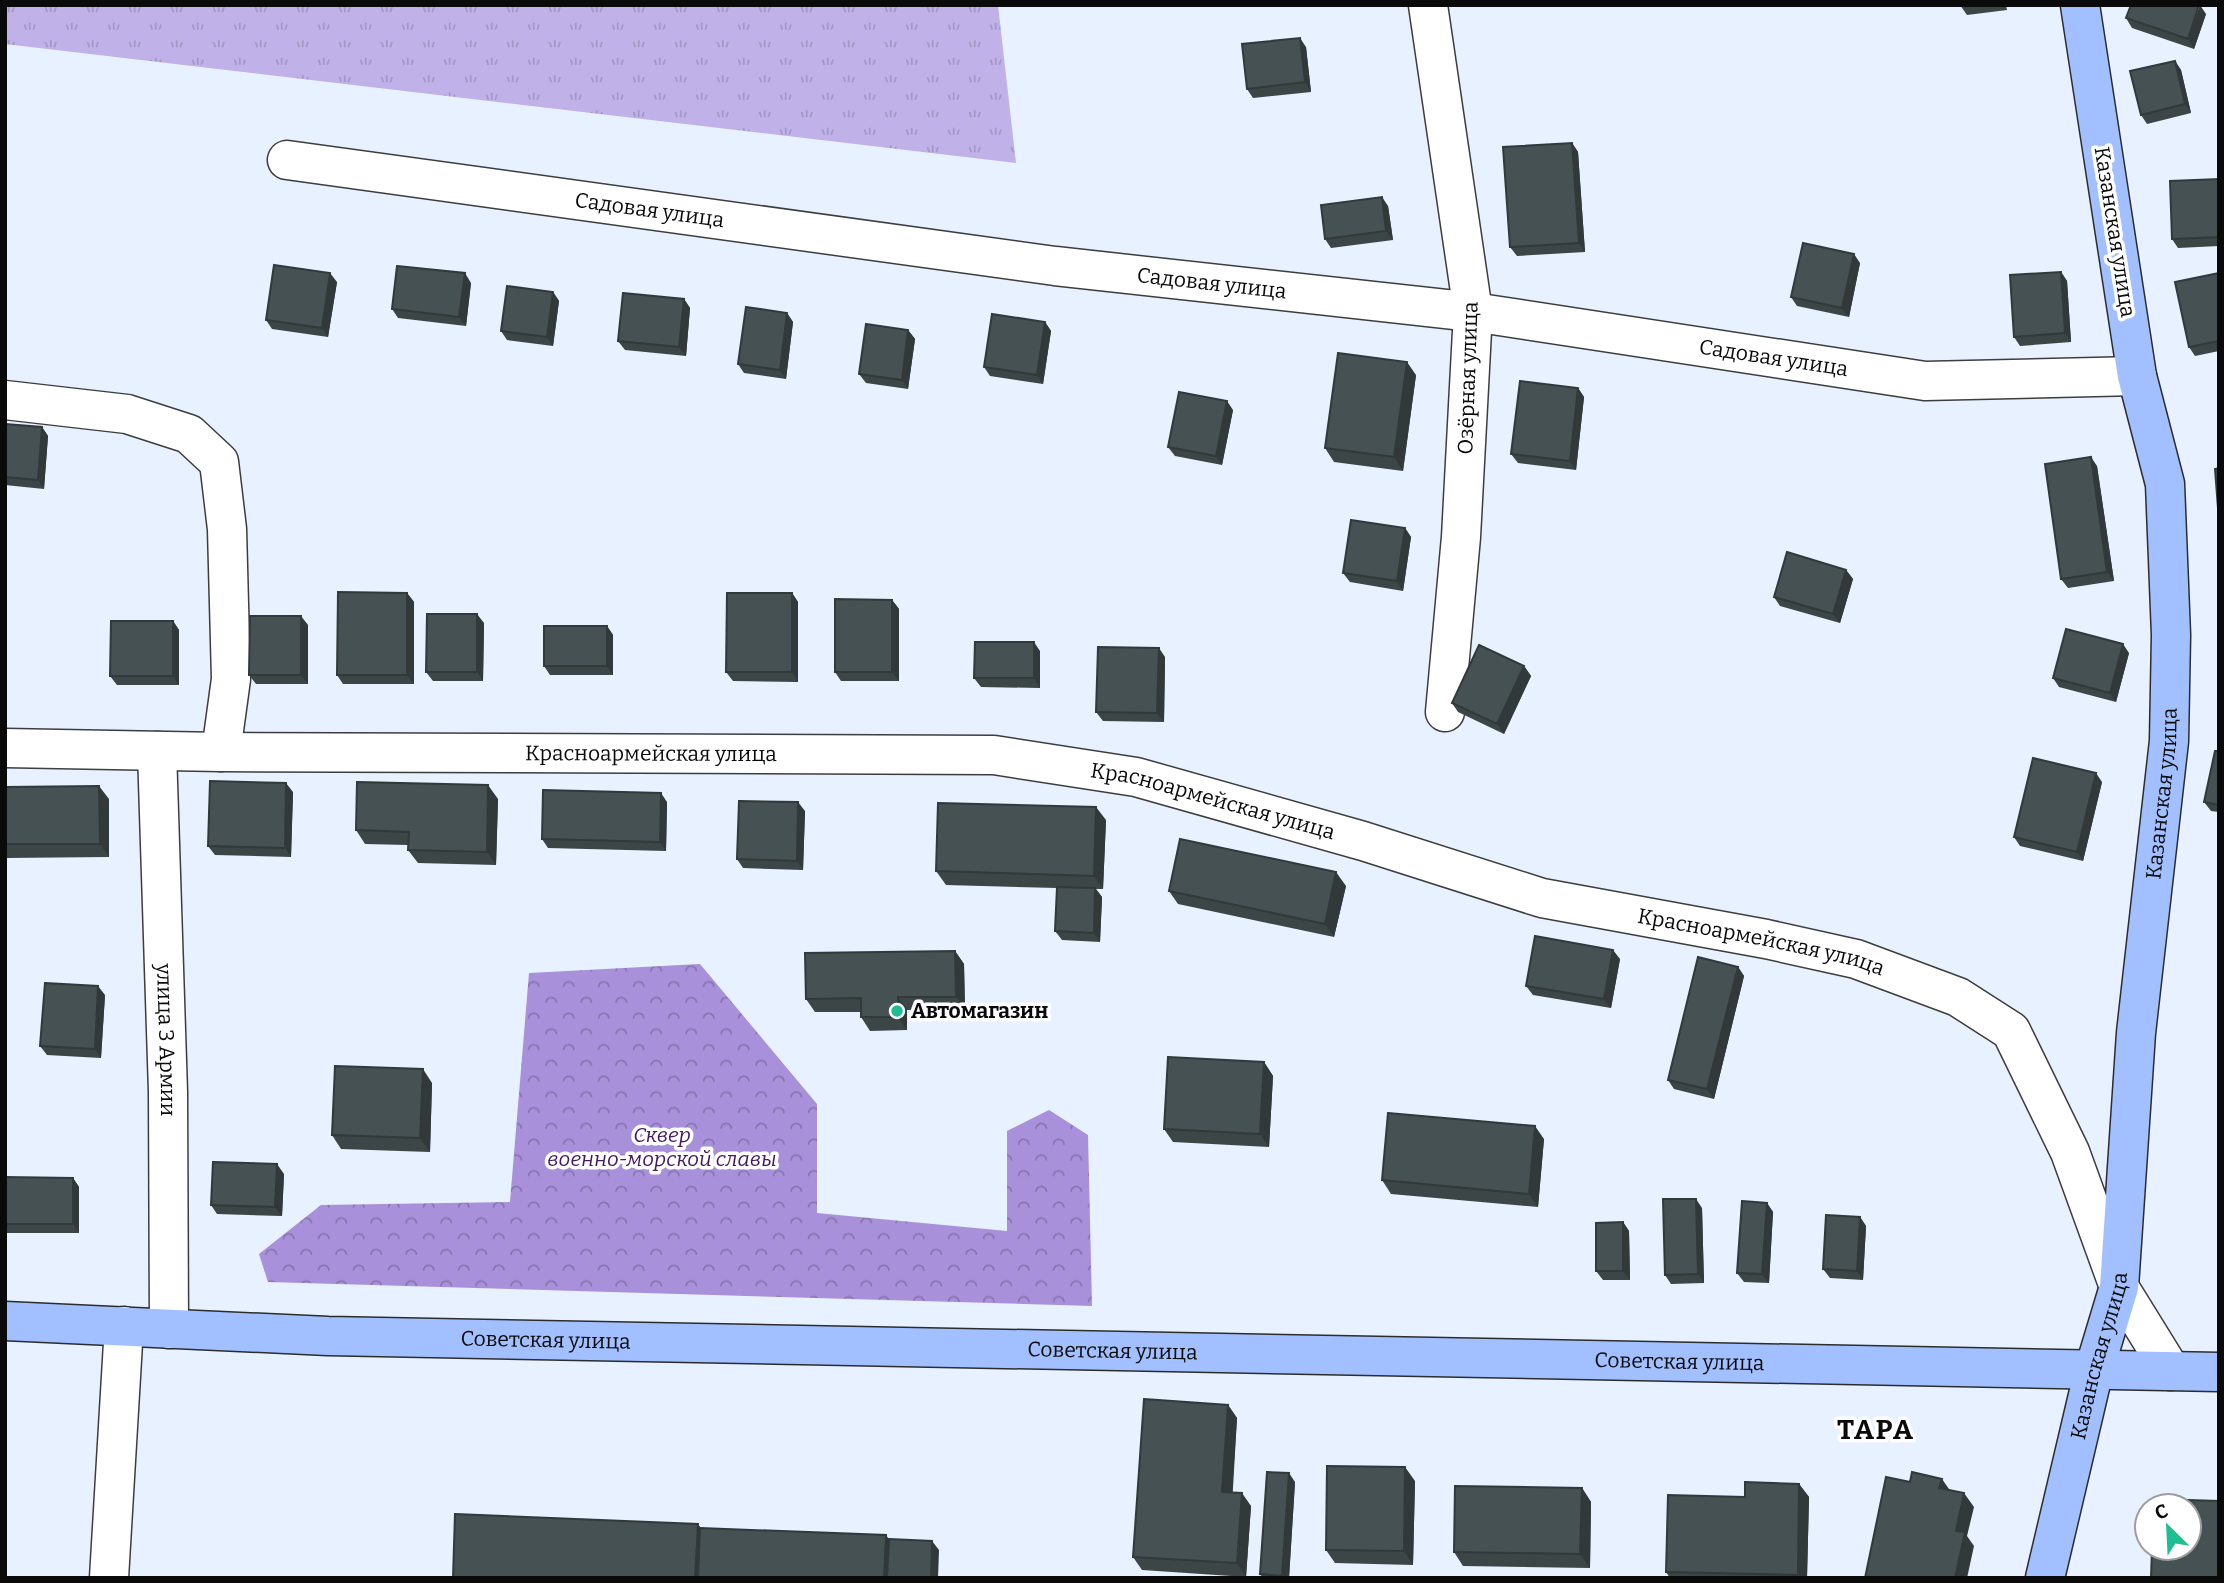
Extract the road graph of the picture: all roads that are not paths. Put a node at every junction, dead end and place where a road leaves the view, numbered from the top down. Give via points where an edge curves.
1 (1428, 5) edge
2 (2080, 5) edge
3 (287, 160) dead end
4 (1473, 312) junction
5 (2137, 376) junction
6 (5, 400) edge
7 (1445, 712) dead end
8 (5, 748) edge
9 (157, 751) junction
10 (221, 752) junction
11 (2119, 1287) junction
12 (5, 1321) edge
13 (124, 1326) junction
14 (169, 1329) junction
15 (2094, 1370) junction
16 (2171, 1371) junction
17 (2219, 1372) edge
18 (2219, 1400) edge
19 (109, 1578) edge
20 (2045, 1578) edge

1 - 4 street, Озёрная улица
2 - 5 main road, Казанская улица
3 - 4 street, Садовая улица via 1055,266
4 - 5 street, Садовая улица via 1925,381
4 - 7 street, Озёрная улица via 1461,537
5 - 11 main road, Казанская улица via 2165,484 2171,635 2169,741 2136,1034
6 - 10 street via 127,414 189,434 219,462 227,529 231,679
8 - 9 street, Красноармейская улица
9 - 10 street, Красноармейская улица
9 - 14 street, улица 3 Армии via 168,1092
10 - 11 street, Красноармейская улица via 994,755 1136,777 1363,841 1542,898 1856,959 1958,997 2011,1031 2070,1152
11 - 15 main road, Казанская улица
11 - 16 street, Красноармейская улица
12 - 13 main road, Советская улица
13 - 14 main road, Советская улица
13 - 19 street
14 - 15 main road, Советская улица
15 - 16 main road, Советская улица
15 - 20 main road, Казанская улица
16 - 17 main road, Советская улица
16 - 18 main road

